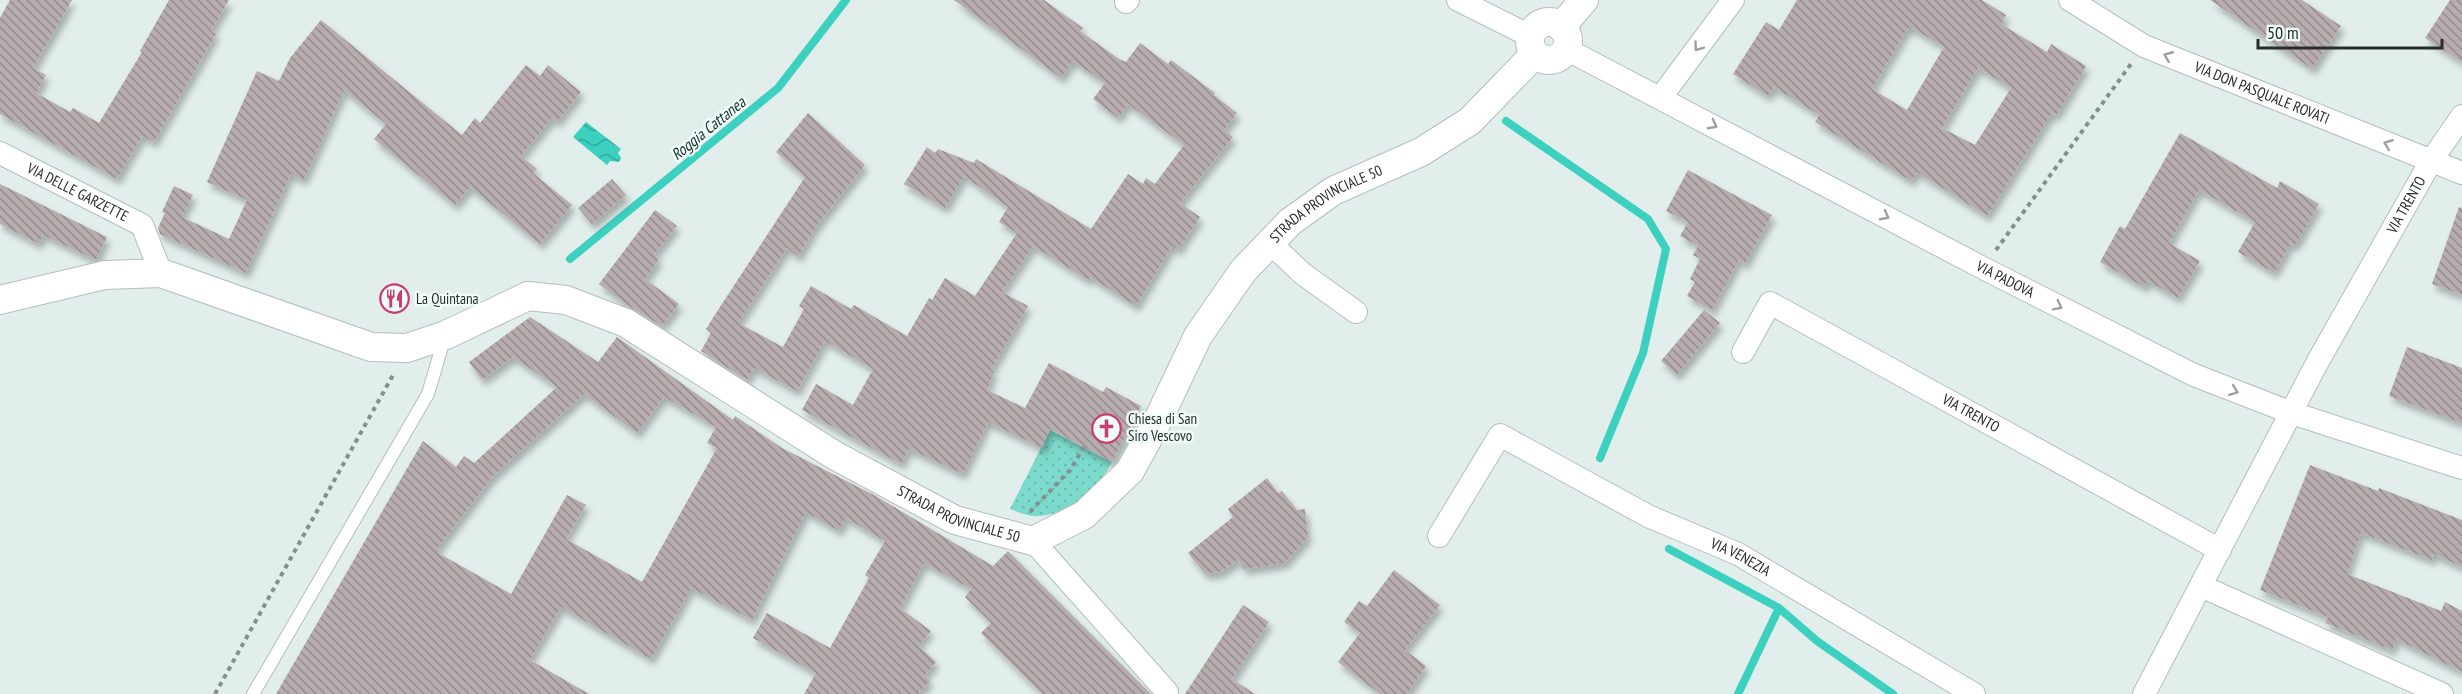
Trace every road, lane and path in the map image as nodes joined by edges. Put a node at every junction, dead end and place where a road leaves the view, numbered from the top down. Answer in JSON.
{"nodes":[{"id":1,"x":1458,"y":0,"type":"edge"},
{"id":2,"x":1584,"y":0,"type":"edge"},
{"id":3,"x":1733,"y":0,"type":"edge"},
{"id":4,"x":2070,"y":0,"type":"edge"},
{"id":5,"x":1564,"y":38,"type":"junction"},
{"id":6,"x":1532,"y":46,"type":"junction"},
{"id":7,"x":2144,"y":46,"type":"junction"},
{"id":8,"x":1661,"y":97,"type":"junction"},
{"id":9,"x":2462,"y":116,"type":"edge"},
{"id":10,"x":0,"y":153,"type":"edge"},
{"id":11,"x":2432,"y":161,"type":"junction"},
{"id":12,"x":2462,"y":173,"type":"edge"},
{"id":13,"x":1270,"y":243,"type":"junction"},
{"id":14,"x":1983,"y":268,"type":"junction"},
{"id":15,"x":161,"y":273,"type":"junction"},
{"id":16,"x":0,"y":300,"type":"edge"},
{"id":17,"x":1356,"y":312,"type":"dead end"},
{"id":18,"x":446,"y":335,"type":"junction"},
{"id":19,"x":407,"y":348,"type":"junction"},
{"id":20,"x":1743,"y":352,"type":"dead end"},
{"id":21,"x":2292,"y":413,"type":"junction"},
{"id":22,"x":1084,"y":447,"type":"dead end"},
{"id":23,"x":2462,"y":468,"type":"edge"},
{"id":24,"x":1439,"y":536,"type":"dead end"},
{"id":25,"x":1026,"y":539,"type":"junction"},
{"id":26,"x":2220,"y":550,"type":"junction"},
{"id":27,"x":2202,"y":586,"type":"junction"},
{"id":28,"x":1167,"y":692,"type":"dead end"},
{"id":29,"x":215,"y":694,"type":"edge"},
{"id":30,"x":253,"y":694,"type":"edge"},
{"id":31,"x":1974,"y":694,"type":"edge"},
{"id":32,"x":2144,"y":694,"type":"edge"},
{"id":33,"x":2442,"y":694,"type":"edge"}],
"edges":[{"from":1,"to":6,"type":"street"},
{"from":2,"to":5,"type":"street"},
{"from":3,"to":8,"type":"street","one_way":true},
{"from":4,"to":7,"type":"street","name":"VIA DON PASQUALE ROVATI"},
{"from":5,"to":6,"type":"street","name":"STRADA PROVINCIALE 50"},
{"from":5,"to":8,"type":"street","name":"VIA PADOVA"},
{"from":6,"to":13,"type":"street","name":"STRADA PROVINCIALE 50"},
{"from":11,"to":7,"type":"street","name":"VIA DON PASQUALE ROVATI","one_way":true},
{"from":7,"to":14,"type":"path"},
{"from":8,"to":14,"type":"street","name":"VIA PADOVA","one_way":true},
{"from":9,"to":11,"type":"street","name":"VIA TRENTO"},
{"from":10,"to":15,"type":"street","name":"VIA DELLE GARZETTE"},
{"from":11,"to":12,"type":"street","name":"VIA DON PASQUALE ROVATI"},
{"from":11,"to":21,"type":"street","name":"VIA TRENTO"},
{"from":13,"to":17,"type":"street"},
{"from":13,"to":25,"type":"street","name":"STRADA PROVINCIALE 50"},
{"from":14,"to":21,"type":"street","name":"VIA PADOVA","one_way":true},
{"from":15,"to":16,"type":"street"},
{"from":15,"to":19,"type":"street","name":"STRADA PROVINCIALE 50"},
{"from":18,"to":19,"type":"street","name":"STRADA PROVINCIALE 50"},
{"from":18,"to":25,"type":"street","name":"STRADA PROVINCIALE 50"},
{"from":18,"to":30,"type":"lane"},
{"from":19,"to":29,"type":"path"},
{"from":20,"to":26,"type":"street","name":"VIA TRENTO"},
{"from":21,"to":23,"type":"street","name":"VIA PADOVA"},
{"from":21,"to":26,"type":"street","name":"VIA TRENTO"},
{"from":22,"to":25,"type":"path"},
{"from":24,"to":31,"type":"street","name":"VIA VENEZIA"},
{"from":25,"to":28,"type":"street"},
{"from":26,"to":27,"type":"street","name":"VIA TRENTO"},
{"from":27,"to":32,"type":"street","name":"VIA TRENTO"},
{"from":27,"to":33,"type":"street"}]}
